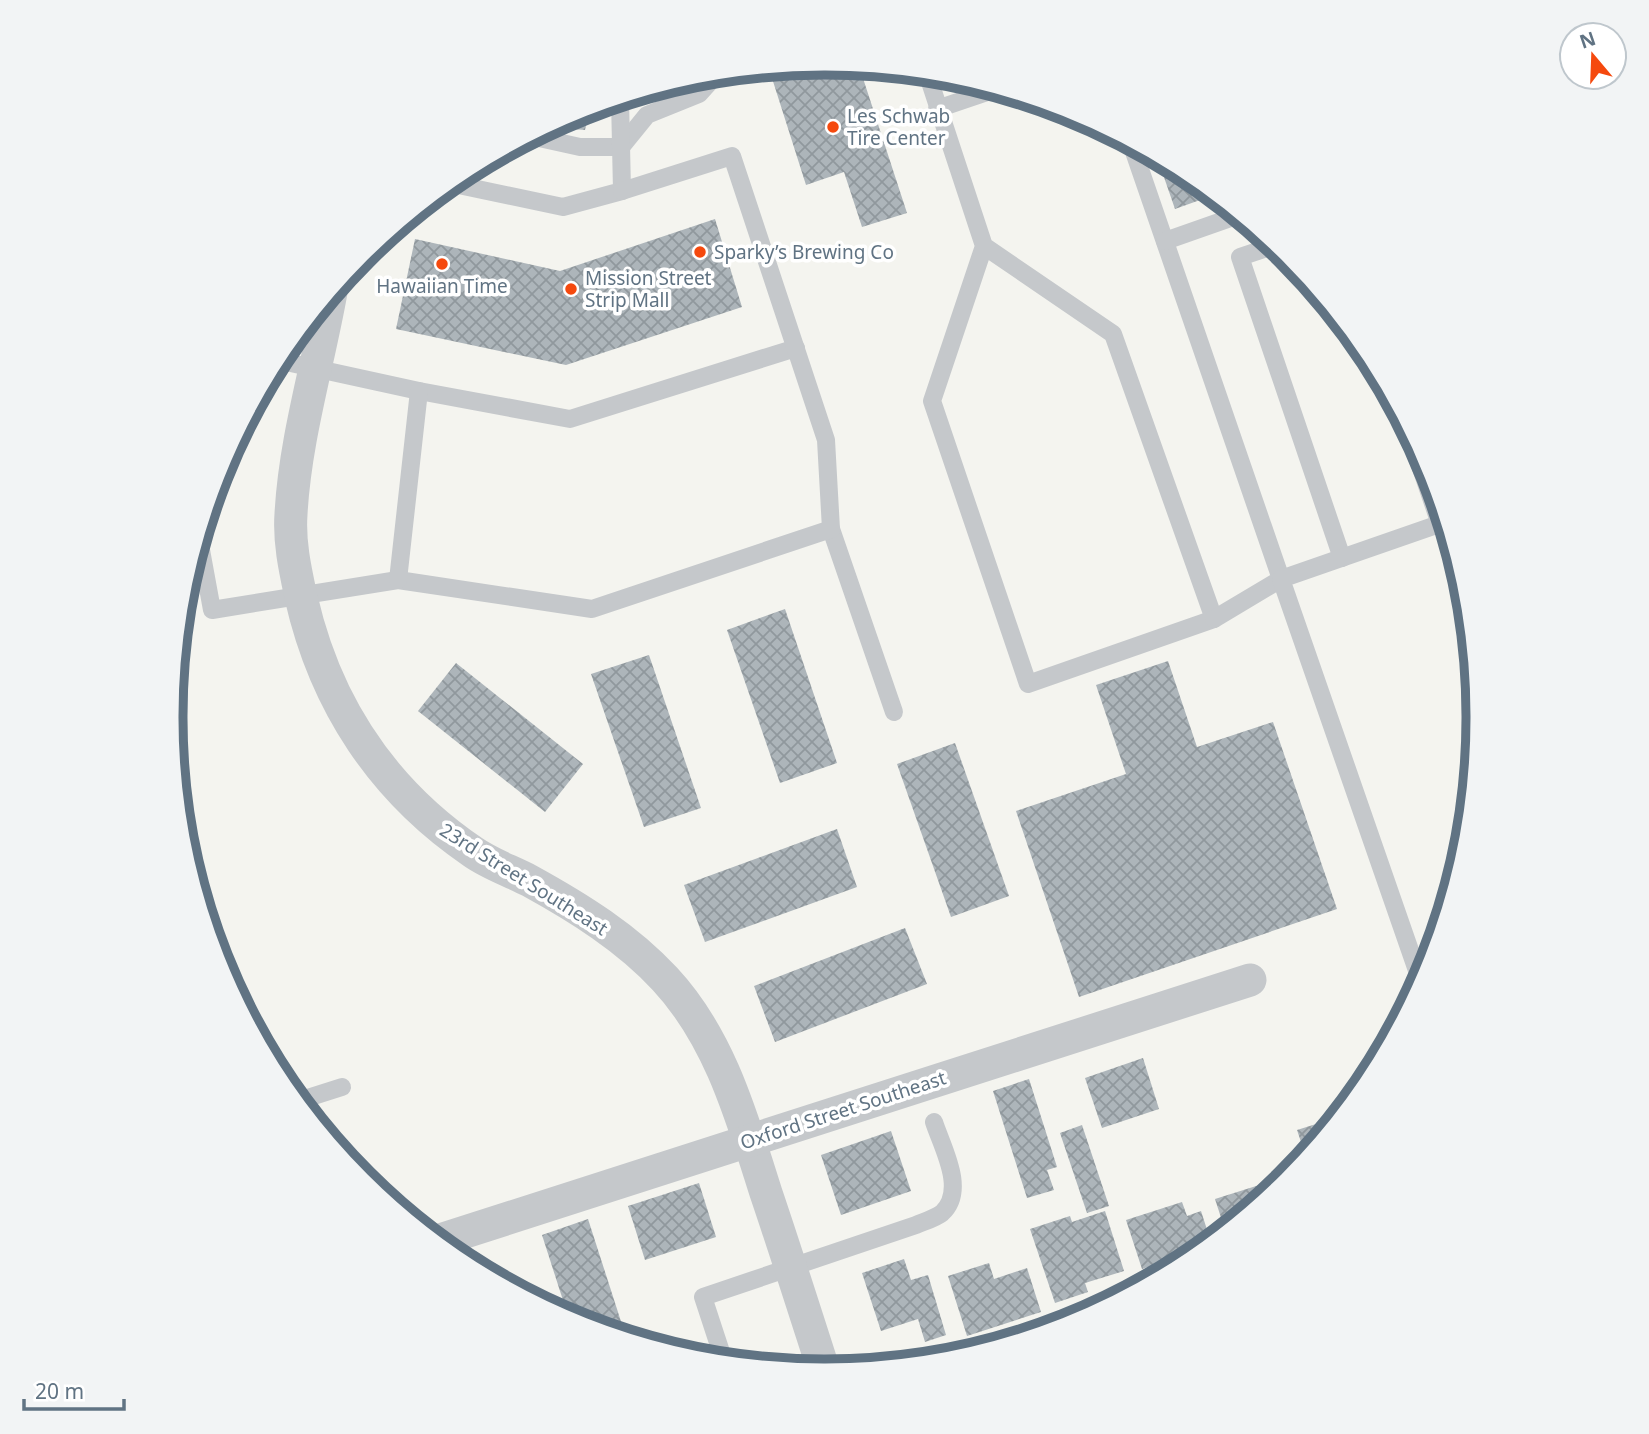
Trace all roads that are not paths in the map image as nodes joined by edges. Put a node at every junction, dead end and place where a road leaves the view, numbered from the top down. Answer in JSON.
{"nodes":[{"id":1,"x":930,"y":85,"type":"edge"},
{"id":2,"x":705,"y":87,"type":"edge"},
{"id":3,"x":980,"y":95,"type":"edge"},
{"id":4,"x":620,"y":108,"type":"edge"},
{"id":5,"x":937,"y":109,"type":"junction"},
{"id":6,"x":545,"y":139,"type":"edge"},
{"id":7,"x":621,"y":147,"type":"junction"},
{"id":8,"x":1135,"y":156,"type":"edge"},
{"id":9,"x":464,"y":186,"type":"edge"},
{"id":10,"x":622,"y":191,"type":"junction"},
{"id":11,"x":1228,"y":219,"type":"edge"},
{"id":12,"x":1165,"y":241,"type":"junction"},
{"id":13,"x":984,"y":246,"type":"junction"},
{"id":14,"x":1263,"y":249,"type":"edge"},
{"id":15,"x":327,"y":311,"type":"edge"},
{"id":16,"x":796,"y":348,"type":"junction"},
{"id":17,"x":289,"y":362,"type":"edge"},
{"id":18,"x":317,"y":368,"type":"junction"},
{"id":19,"x":419,"y":391,"type":"junction"},
{"id":20,"x":1436,"y":525,"type":"edge"},
{"id":21,"x":831,"y":529,"type":"junction"},
{"id":22,"x":1342,"y":558,"type":"junction"},
{"id":23,"x":203,"y":561,"type":"edge"},
{"id":24,"x":1281,"y":579,"type":"junction"},
{"id":25,"x":398,"y":580,"type":"junction"},
{"id":26,"x":301,"y":594,"type":"junction"},
{"id":27,"x":1214,"y":618,"type":"junction"},
{"id":28,"x":894,"y":712,"type":"dead end"},
{"id":29,"x":1416,"y":966,"type":"edge"},
{"id":30,"x":1250,"y":980,"type":"dead end"},
{"id":31,"x":342,"y":1087,"type":"dead end"},
{"id":32,"x":308,"y":1098,"type":"edge"},
{"id":33,"x":934,"y":1122,"type":"dead end"},
{"id":34,"x":749,"y":1140,"type":"junction"},
{"id":35,"x":449,"y":1237,"type":"edge"},
{"id":36,"x":791,"y":1268,"type":"junction"},
{"id":37,"x":720,"y":1350,"type":"edge"},
{"id":38,"x":820,"y":1359,"type":"edge"}],
"edges":[{"from":1,"to":5,"type":"lane"},
{"from":2,"to":7,"type":"lane"},
{"from":3,"to":5,"type":"lane"},
{"from":4,"to":7,"type":"lane"},
{"from":5,"to":13,"type":"lane"},
{"from":6,"to":7,"type":"lane"},
{"from":7,"to":10,"type":"lane"},
{"from":8,"to":12,"type":"lane"},
{"from":9,"to":10,"type":"lane"},
{"from":10,"to":16,"type":"lane"},
{"from":11,"to":12,"type":"lane"},
{"from":12,"to":24,"type":"lane"},
{"from":13,"to":27,"type":"lane"},
{"from":13,"to":27,"type":"lane"},
{"from":14,"to":22,"type":"lane"},
{"from":15,"to":18,"type":"street","name":"23rd Street Southeast"},
{"from":16,"to":19,"type":"lane"},
{"from":16,"to":21,"type":"lane"},
{"from":17,"to":18,"type":"lane"},
{"from":18,"to":19,"type":"lane"},
{"from":18,"to":26,"type":"street","name":"23rd Street Southeast"},
{"from":19,"to":25,"type":"lane"},
{"from":20,"to":22,"type":"lane"},
{"from":21,"to":25,"type":"lane"},
{"from":21,"to":28,"type":"lane"},
{"from":22,"to":24,"type":"lane"},
{"from":23,"to":26,"type":"lane"},
{"from":24,"to":27,"type":"lane"},
{"from":24,"to":29,"type":"lane"},
{"from":25,"to":26,"type":"lane"},
{"from":26,"to":34,"type":"street","name":"23rd Street Southeast"},
{"from":30,"to":34,"type":"street","name":"Oxford Street Southeast"},
{"from":31,"to":32,"type":"lane"},
{"from":33,"to":36,"type":"lane"},
{"from":34,"to":35,"type":"street","name":"Oxford Street Southeast"},
{"from":34,"to":36,"type":"street","name":"23rd Street Southeast"},
{"from":36,"to":37,"type":"lane"},
{"from":36,"to":38,"type":"street","name":"23rd Street Southeast"}]}
